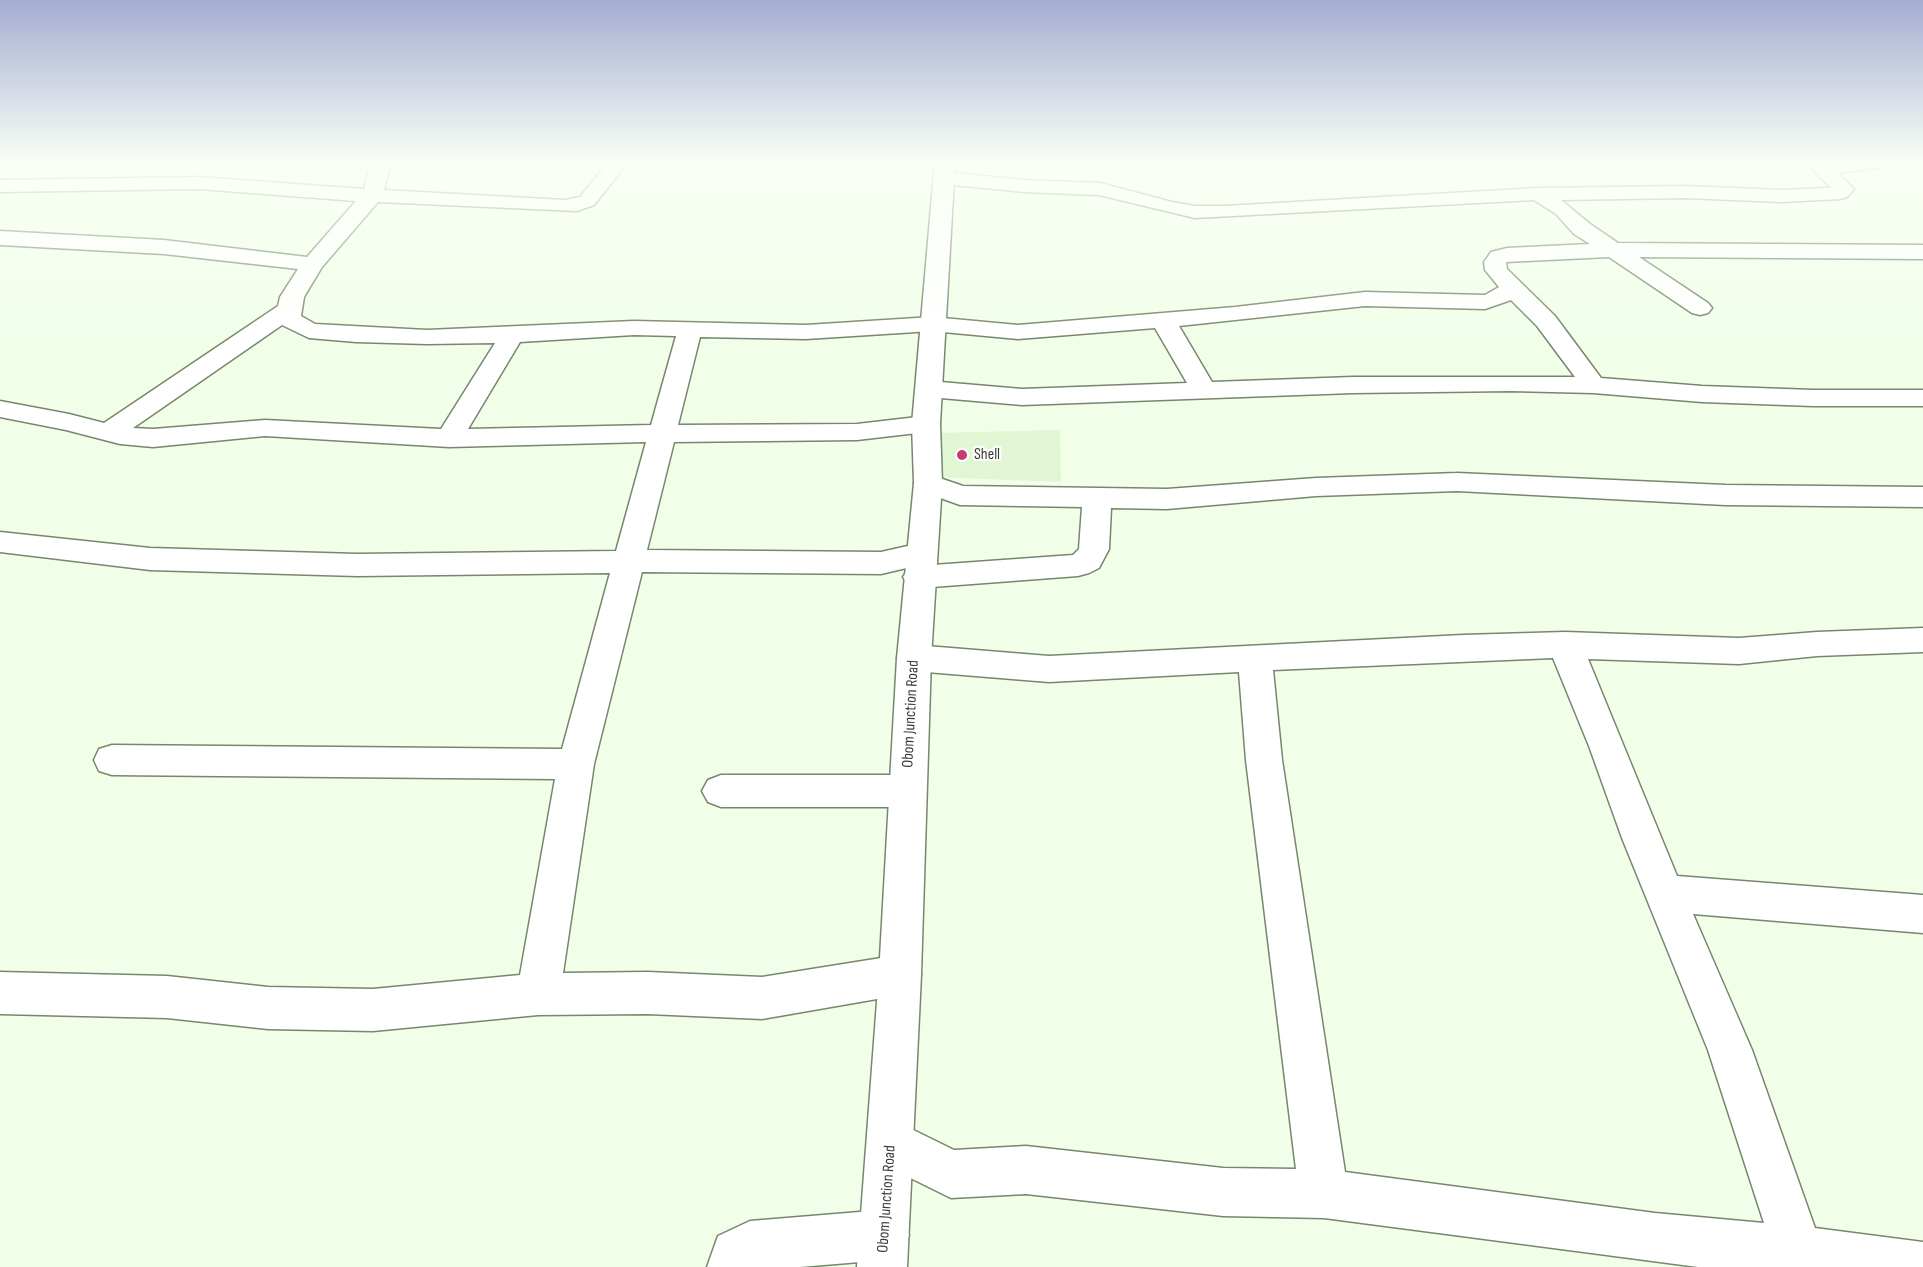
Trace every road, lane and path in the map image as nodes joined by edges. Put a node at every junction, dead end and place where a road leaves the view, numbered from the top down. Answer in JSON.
{"nodes":[{"id":1,"x":351,"y":220,"type":"edge"},
{"id":2,"x":940,"y":220,"type":"edge"},
{"id":3,"x":1573,"y":220,"type":"edge"},
{"id":4,"x":0,"y":238,"type":"edge"},
{"id":5,"x":1614,"y":250,"type":"junction"},
{"id":6,"x":1923,"y":252,"type":"edge"},
{"id":7,"x":313,"y":264,"type":"junction"},
{"id":8,"x":1512,"y":288,"type":"junction"},
{"id":9,"x":1700,"y":308,"type":"dead end"},
{"id":10,"x":290,"y":309,"type":"junction"},
{"id":11,"x":1163,"y":320,"type":"junction"},
{"id":12,"x":932,"y":324,"type":"junction"},
{"id":13,"x":690,"y":328,"type":"junction"},
{"id":14,"x":512,"y":335,"type":"junction"},
{"id":15,"x":1593,"y":385,"type":"junction"},
{"id":16,"x":929,"y":389,"type":"junction"},
{"id":17,"x":1204,"y":390,"type":"junction"},
{"id":18,"x":1923,"y":398,"type":"edge"},
{"id":19,"x":0,"y":409,"type":"edge"},
{"id":20,"x":926,"y":424,"type":"junction"},
{"id":21,"x":661,"y":433,"type":"junction"},
{"id":22,"x":108,"y":434,"type":"junction"},
{"id":23,"x":449,"y":438,"type":"junction"},
{"id":24,"x":928,"y":483,"type":"junction"},
{"id":25,"x":1923,"y":497,"type":"edge"},
{"id":26,"x":1097,"y":498,"type":"junction"},
{"id":27,"x":0,"y":542,"type":"edge"},
{"id":28,"x":627,"y":562,"type":"junction"},
{"id":29,"x":920,"y":566,"type":"junction"},
{"id":30,"x":1923,"y":640,"type":"edge"},
{"id":31,"x":1565,"y":645,"type":"junction"},
{"id":32,"x":914,"y":658,"type":"junction"},
{"id":33,"x":1255,"y":658,"type":"junction"},
{"id":34,"x":112,"y":760,"type":"dead end"},
{"id":35,"x":576,"y":764,"type":"junction"},
{"id":36,"x":720,"y":791,"type":"dead end"},
{"id":37,"x":907,"y":791,"type":"junction"},
{"id":38,"x":1664,"y":892,"type":"junction"},
{"id":39,"x":1923,"y":914,"type":"edge"},
{"id":40,"x":900,"y":975,"type":"junction"},
{"id":41,"x":0,"y":993,"type":"edge"},
{"id":42,"x":538,"y":994,"type":"junction"},
{"id":43,"x":891,"y":1143,"type":"junction"},
{"id":44,"x":1324,"y":1194,"type":"junction"},
{"id":45,"x":883,"y":1251,"type":"edge"},
{"id":46,"x":1798,"y":1251,"type":"junction"},
{"id":47,"x":732,"y":1267,"type":"edge"},
{"id":48,"x":1923,"y":1267,"type":"edge"}],
"edges":[{"from":1,"to":7,"type":"street"},
{"from":2,"to":12,"type":"street","name":"Obom Junction Road"},
{"from":3,"to":5,"type":"street"},
{"from":4,"to":7,"type":"street"},
{"from":5,"to":6,"type":"street"},
{"from":5,"to":8,"type":"street"},
{"from":5,"to":9,"type":"street"},
{"from":7,"to":10,"type":"street"},
{"from":8,"to":11,"type":"street"},
{"from":8,"to":15,"type":"street"},
{"from":10,"to":14,"type":"street"},
{"from":10,"to":22,"type":"street"},
{"from":11,"to":12,"type":"street"},
{"from":11,"to":17,"type":"street"},
{"from":12,"to":13,"type":"street"},
{"from":12,"to":16,"type":"street","name":"Obom Junction Road"},
{"from":13,"to":14,"type":"street"},
{"from":13,"to":21,"type":"street"},
{"from":14,"to":23,"type":"street"},
{"from":15,"to":17,"type":"street"},
{"from":15,"to":18,"type":"street"},
{"from":16,"to":17,"type":"street"},
{"from":16,"to":20,"type":"street","name":"Obom Junction Road"},
{"from":19,"to":22,"type":"street"},
{"from":20,"to":21,"type":"street"},
{"from":20,"to":24,"type":"street","name":"Obom Junction Road"},
{"from":21,"to":23,"type":"street"},
{"from":21,"to":28,"type":"street"},
{"from":22,"to":23,"type":"street"},
{"from":24,"to":26,"type":"street"},
{"from":24,"to":29,"type":"street","name":"Obom Junction Road"},
{"from":25,"to":26,"type":"street"},
{"from":26,"to":29,"type":"street"},
{"from":27,"to":28,"type":"street"},
{"from":28,"to":29,"type":"street"},
{"from":28,"to":35,"type":"street"},
{"from":29,"to":32,"type":"street","name":"Obom Junction Road"},
{"from":30,"to":31,"type":"street"},
{"from":31,"to":33,"type":"street"},
{"from":31,"to":38,"type":"street"},
{"from":32,"to":33,"type":"street"},
{"from":32,"to":37,"type":"street","name":"Obom Junction Road"},
{"from":33,"to":44,"type":"street"},
{"from":34,"to":35,"type":"street"},
{"from":35,"to":42,"type":"street"},
{"from":36,"to":37,"type":"street"},
{"from":37,"to":40,"type":"street","name":"Obom Junction Road"},
{"from":38,"to":39,"type":"street"},
{"from":38,"to":46,"type":"street"},
{"from":40,"to":42,"type":"street"},
{"from":40,"to":43,"type":"street","name":"Obom Junction Road"},
{"from":41,"to":42,"type":"street"},
{"from":43,"to":44,"type":"street"},
{"from":43,"to":45,"type":"street","name":"Obom Junction Road"},
{"from":44,"to":46,"type":"street"},
{"from":45,"to":47,"type":"street"},
{"from":46,"to":48,"type":"street"}]}
